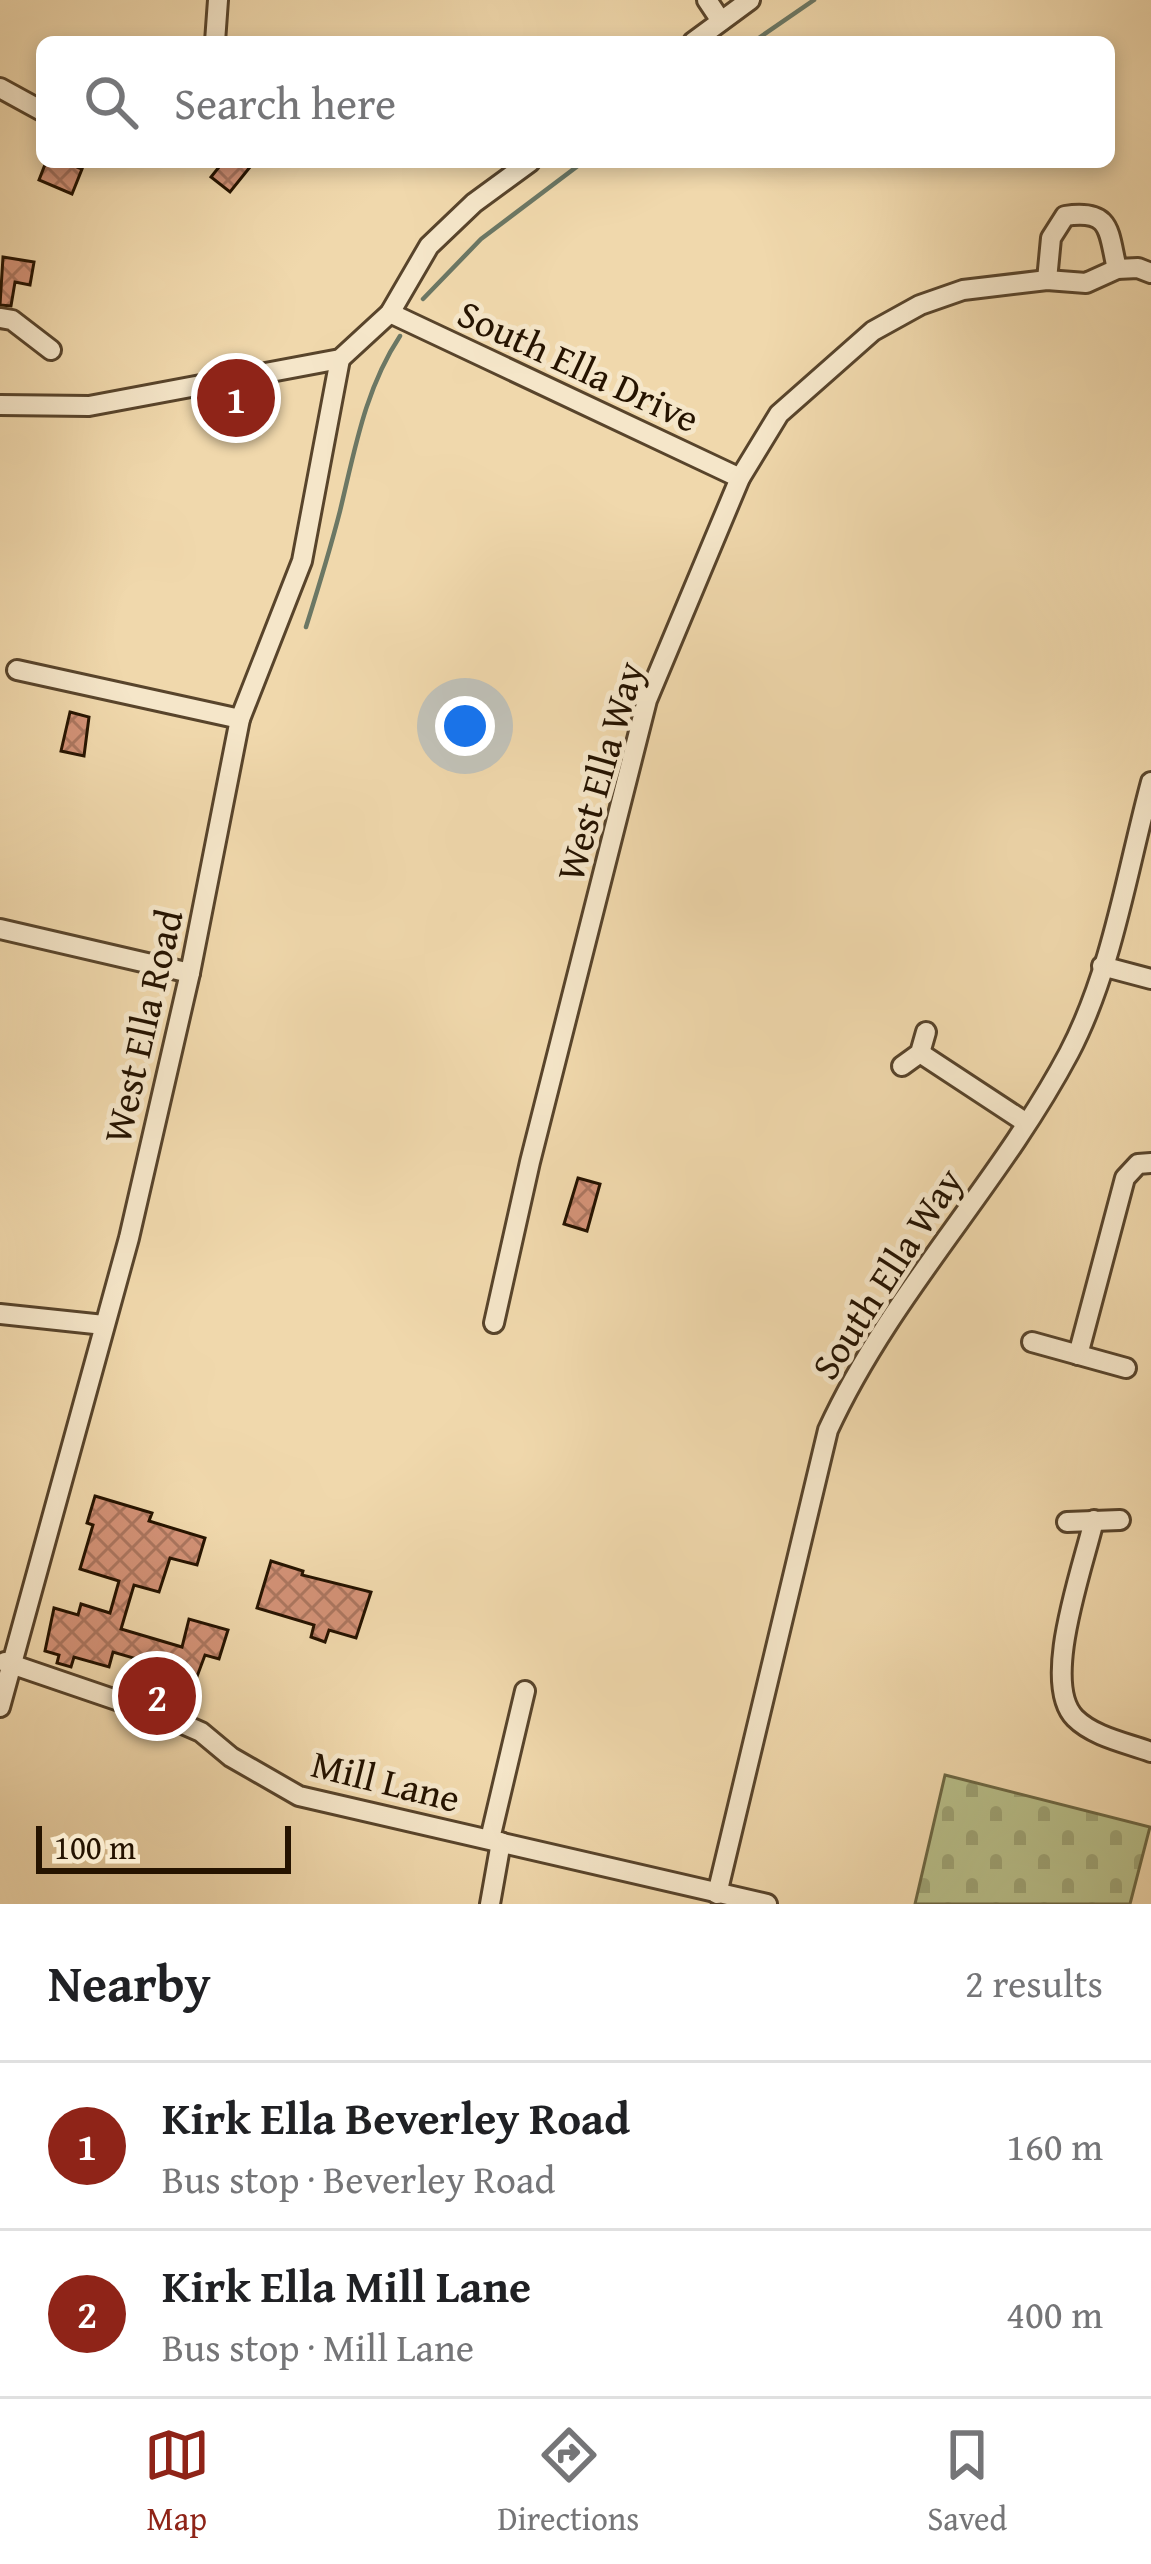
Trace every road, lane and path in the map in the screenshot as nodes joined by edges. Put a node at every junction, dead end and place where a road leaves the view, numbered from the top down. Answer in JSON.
{"nodes":[{"id":1,"x":218,"y":0,"type":"edge"},
{"id":2,"x":707,"y":0,"type":"edge"},
{"id":3,"x":750,"y":0,"type":"edge"},
{"id":4,"x":721,"y":20,"type":"junction"},
{"id":5,"x":215,"y":36,"type":"edge"},
{"id":6,"x":701,"y":36,"type":"edge"},
{"id":7,"x":0,"y":88,"type":"edge"},
{"id":8,"x":36,"y":108,"type":"edge"},
{"id":9,"x":522,"y":168,"type":"edge"},
{"id":10,"x":1117,"y":269,"type":"junction"},
{"id":11,"x":1151,"y":273,"type":"edge"},
{"id":12,"x":1047,"y":280,"type":"junction"},
{"id":13,"x":390,"y":313,"type":"junction"},
{"id":14,"x":0,"y":318,"type":"edge"},
{"id":15,"x":40,"y":346,"type":"dead end"},
{"id":16,"x":340,"y":358,"type":"junction"},
{"id":17,"x":0,"y":405,"type":"edge"},
{"id":18,"x":740,"y":478,"type":"junction"},
{"id":19,"x":17,"y":670,"type":"dead end"},
{"id":20,"x":240,"y":719,"type":"junction"},
{"id":21,"x":1151,"y":782,"type":"edge"},
{"id":22,"x":0,"y":929,"type":"edge"},
{"id":23,"x":1102,"y":966,"type":"junction"},
{"id":24,"x":190,"y":974,"type":"junction"},
{"id":25,"x":1151,"y":979,"type":"edge"},
{"id":26,"x":926,"y":1032,"type":"dead end"},
{"id":27,"x":920,"y":1053,"type":"junction"},
{"id":28,"x":902,"y":1066,"type":"dead end"},
{"id":29,"x":1025,"y":1122,"type":"junction"},
{"id":30,"x":1151,"y":1163,"type":"edge"},
{"id":31,"x":0,"y":1315,"type":"edge"},
{"id":32,"x":494,"y":1323,"type":"dead end"},
{"id":33,"x":104,"y":1325,"type":"junction"},
{"id":34,"x":1032,"y":1342,"type":"dead end"},
{"id":35,"x":1078,"y":1355,"type":"junction"},
{"id":36,"x":1126,"y":1368,"type":"dead end"},
{"id":37,"x":1094,"y":1520,"type":"junction"},
{"id":38,"x":1120,"y":1520,"type":"dead end"},
{"id":39,"x":1067,"y":1522,"type":"dead end"},
{"id":40,"x":6,"y":1663,"type":"edge"},
{"id":41,"x":525,"y":1691,"type":"dead end"},
{"id":42,"x":0,"y":1707,"type":"edge"},
{"id":43,"x":1151,"y":1752,"type":"edge"},
{"id":44,"x":496,"y":1840,"type":"junction"},
{"id":45,"x":717,"y":1894,"type":"junction"},
{"id":46,"x":746,"y":1902,"type":"edge"},
{"id":47,"x":490,"y":1904,"type":"edge"},
{"id":48,"x":767,"y":1904,"type":"edge"}],
"edges":[{"from":1,"to":5,"type":"street"},
{"from":2,"to":4,"type":"street"},
{"from":3,"to":4,"type":"street"},
{"from":4,"to":6,"type":"street"},
{"from":7,"to":8,"type":"street"},
{"from":9,"to":13,"type":"street"},
{"from":10,"to":11,"type":"street","name":"West Ella Way"},
{"from":10,"to":12,"type":"street","name":"West Ella Way"},
{"from":10,"to":12,"type":"street"},
{"from":12,"to":18,"type":"street","name":"West Ella Way"},
{"from":13,"to":16,"type":"street"},
{"from":13,"to":18,"type":"street","name":"South Ella Drive"},
{"from":14,"to":15,"type":"street"},
{"from":16,"to":17,"type":"street"},
{"from":16,"to":20,"type":"street","name":"West Ella Road"},
{"from":18,"to":32,"type":"street","name":"West Ella Way"},
{"from":19,"to":20,"type":"street"},
{"from":20,"to":24,"type":"street","name":"West Ella Road"},
{"from":21,"to":23,"type":"street","name":"South Ella Way"},
{"from":22,"to":24,"type":"street"},
{"from":23,"to":25,"type":"street"},
{"from":23,"to":29,"type":"street","name":"South Ella Way"},
{"from":24,"to":33,"type":"street","name":"West Ella Road"},
{"from":26,"to":27,"type":"street"},
{"from":27,"to":28,"type":"street"},
{"from":27,"to":29,"type":"street"},
{"from":29,"to":45,"type":"street","name":"South Ella Way"},
{"from":30,"to":35,"type":"street"},
{"from":31,"to":33,"type":"street"},
{"from":33,"to":40,"type":"street","name":"West Ella Road"},
{"from":34,"to":35,"type":"street"},
{"from":35,"to":36,"type":"street"},
{"from":37,"to":38,"type":"street"},
{"from":37,"to":39,"type":"street"},
{"from":37,"to":43,"type":"street"},
{"from":40,"to":42,"type":"street","name":"West Ella Road"},
{"from":40,"to":44,"type":"street","name":"Mill Lane"},
{"from":41,"to":44,"type":"street"},
{"from":44,"to":45,"type":"street","name":"Mill Lane"},
{"from":44,"to":47,"type":"street"},
{"from":45,"to":46,"type":"street","name":"Mill Lane"},
{"from":46,"to":48,"type":"street","name":"Mill Lane"}]}
